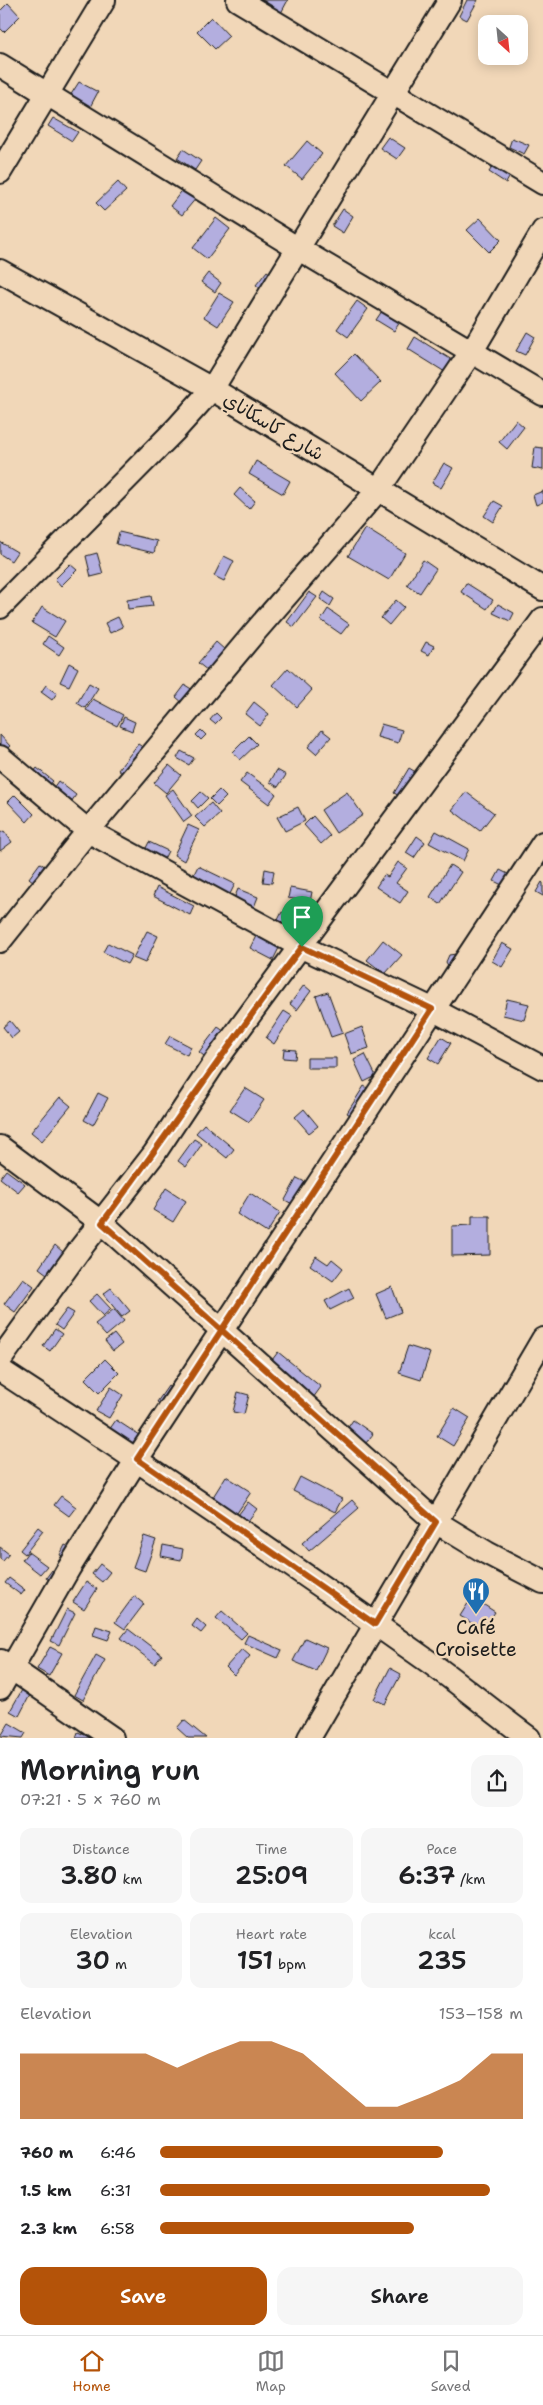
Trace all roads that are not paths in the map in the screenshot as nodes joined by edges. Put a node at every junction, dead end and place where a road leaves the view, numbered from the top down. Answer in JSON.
{"nodes":[{"id":1,"x":104,"y":0,"type":"edge"},
{"id":2,"x":238,"y":0,"type":"edge"},
{"id":3,"x":450,"y":0,"type":"edge"},
{"id":4,"x":0,"y":65,"type":"edge"},
{"id":5,"x":393,"y":92,"type":"junction"},
{"id":6,"x":48,"y":96,"type":"junction"},
{"id":7,"x":0,"y":172,"type":"edge"},
{"id":8,"x":543,"y":183,"type":"edge"},
{"id":9,"x":543,"y":232,"type":"edge"},
{"id":10,"x":297,"y":248,"type":"junction"},
{"id":11,"x":0,"y":271,"type":"edge"},
{"id":12,"x":472,"y":351,"type":"junction"},
{"id":13,"x":212,"y":389,"type":"junction"},
{"id":14,"x":543,"y":394,"type":"edge"},
{"id":15,"x":378,"y":490,"type":"junction"},
{"id":16,"x":543,"y":589,"type":"edge"},
{"id":17,"x":0,"y":607,"type":"edge"},
{"id":18,"x":543,"y":619,"type":"edge"},
{"id":19,"x":0,"y":757,"type":"edge"},
{"id":20,"x":88,"y":831,"type":"junction"},
{"id":21,"x":543,"y":843,"type":"edge"},
{"id":22,"x":0,"y":941,"type":"edge"},
{"id":23,"x":302,"y":947,"type":"junction"},
{"id":24,"x":432,"y":1009,"type":"junction"},
{"id":25,"x":543,"y":1068,"type":"edge"},
{"id":26,"x":0,"y":1148,"type":"edge"},
{"id":27,"x":102,"y":1223,"type":"junction"},
{"id":28,"x":222,"y":1329,"type":"junction"},
{"id":29,"x":543,"y":1339,"type":"edge"},
{"id":30,"x":0,"y":1360,"type":"edge"},
{"id":31,"x":0,"y":1370,"type":"edge"},
{"id":32,"x":137,"y":1459,"type":"junction"},
{"id":33,"x":436,"y":1522,"type":"junction"},
{"id":34,"x":543,"y":1582,"type":"edge"},
{"id":35,"x":375,"y":1624,"type":"junction"},
{"id":36,"x":4,"y":1672,"type":"edge"},
{"id":37,"x":521,"y":1735,"type":"edge"},
{"id":38,"x":112,"y":1738,"type":"edge"},
{"id":39,"x":309,"y":1738,"type":"edge"}],
"edges":[{"from":1,"to":6,"type":"street"},
{"from":2,"to":5,"type":"street"},
{"from":3,"to":5,"type":"street"},
{"from":4,"to":6,"type":"street"},
{"from":5,"to":8,"type":"street"},
{"from":5,"to":10,"type":"street"},
{"from":6,"to":7,"type":"street"},
{"from":6,"to":10,"type":"street"},
{"from":9,"to":12,"type":"street"},
{"from":10,"to":12,"type":"street"},
{"from":10,"to":13,"type":"street"},
{"from":11,"to":13,"type":"street","name":"شارع كاسكاناي"},
{"from":12,"to":14,"type":"street"},
{"from":12,"to":15,"type":"street"},
{"from":13,"to":15,"type":"street","name":"شارع كاسكاناي"},
{"from":13,"to":17,"type":"street"},
{"from":15,"to":16,"type":"street","name":"شارع كاسكاناي"},
{"from":15,"to":20,"type":"street"},
{"from":18,"to":23,"type":"street"},
{"from":19,"to":20,"type":"street"},
{"from":20,"to":22,"type":"street"},
{"from":20,"to":23,"type":"street"},
{"from":21,"to":24,"type":"street"},
{"from":23,"to":24,"type":"street"},
{"from":23,"to":27,"type":"street"},
{"from":24,"to":25,"type":"street"},
{"from":24,"to":28,"type":"street"},
{"from":26,"to":27,"type":"street"},
{"from":27,"to":28,"type":"street"},
{"from":27,"to":30,"type":"street"},
{"from":28,"to":32,"type":"street"},
{"from":28,"to":33,"type":"street"},
{"from":29,"to":33,"type":"street"},
{"from":31,"to":32,"type":"street"},
{"from":32,"to":35,"type":"street"},
{"from":32,"to":36,"type":"street"},
{"from":33,"to":34,"type":"street"},
{"from":33,"to":35,"type":"street"},
{"from":35,"to":37,"type":"street"},
{"from":35,"to":39,"type":"street"},
{"from":36,"to":38,"type":"street"}]}
